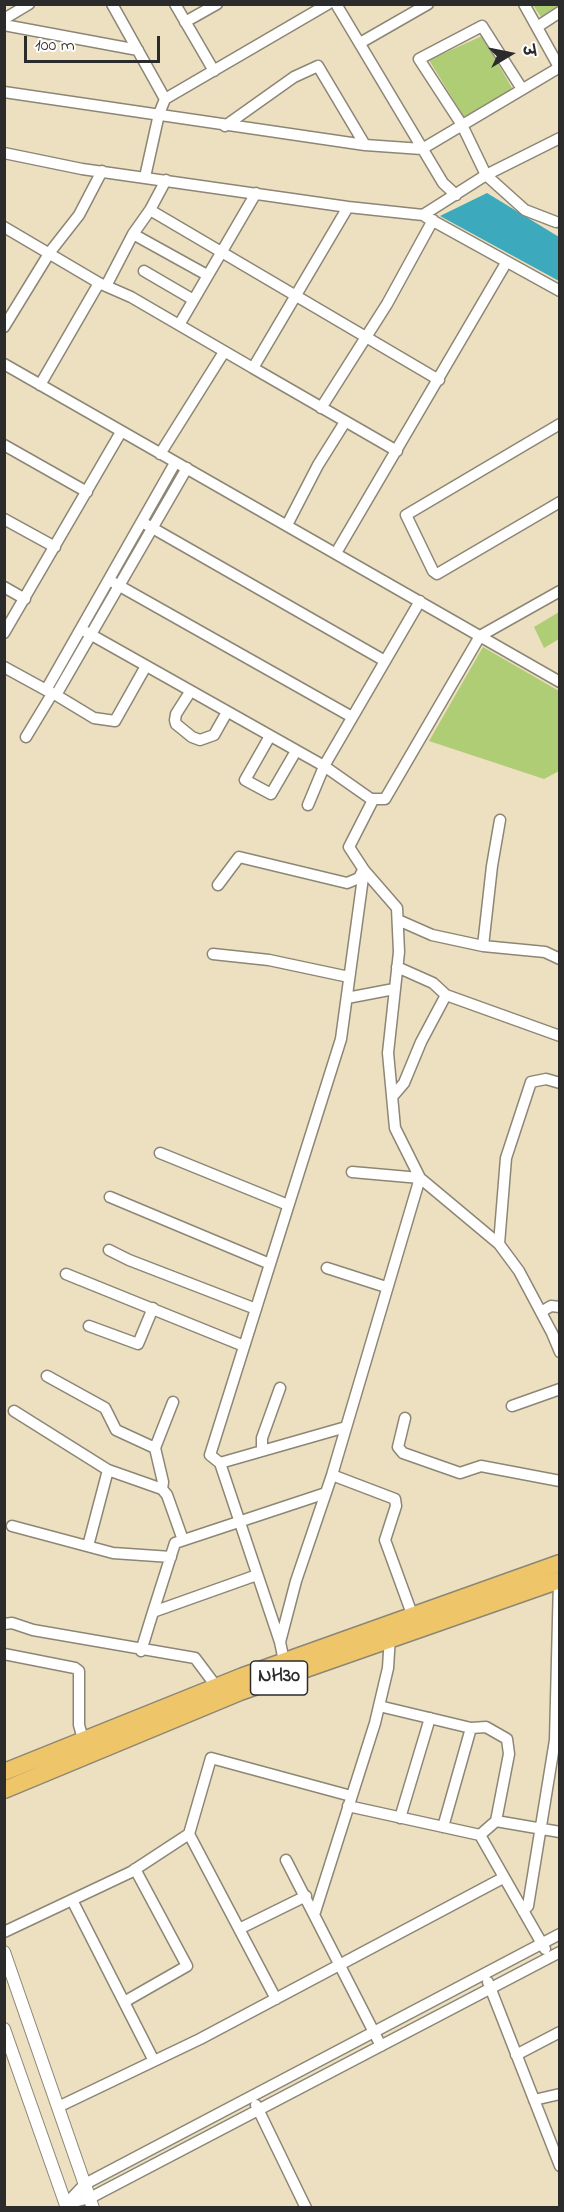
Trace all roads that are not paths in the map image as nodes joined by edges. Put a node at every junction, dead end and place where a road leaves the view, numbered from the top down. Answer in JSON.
{"nodes":[{"id":1,"x":29,"y":4,"type":"edge"},
{"id":2,"x":112,"y":4,"type":"edge"},
{"id":3,"x":175,"y":4,"type":"edge"},
{"id":4,"x":217,"y":4,"type":"edge"},
{"id":5,"x":328,"y":4,"type":"edge"},
{"id":6,"x":336,"y":4,"type":"edge"},
{"id":7,"x":428,"y":4,"type":"edge"},
{"id":8,"x":524,"y":4,"type":"edge"},
{"id":9,"x":560,"y":12,"type":"edge"},
{"id":10,"x":4,"y":20,"type":"edge"},
{"id":11,"x":185,"y":22,"type":"junction"},
{"id":12,"x":4,"y":25,"type":"edge"},
{"id":13,"x":537,"y":27,"type":"junction"},
{"id":14,"x":360,"y":43,"type":"junction"},
{"id":15,"x":138,"y":50,"type":"junction"},
{"id":16,"x":559,"y":67,"type":"edge"},
{"id":17,"x":214,"y":71,"type":"junction"},
{"id":18,"x":522,"y":89,"type":"junction"},
{"id":19,"x":4,"y":92,"type":"edge"},
{"id":20,"x":165,"y":99,"type":"junction"},
{"id":21,"x":159,"y":114,"type":"junction"},
{"id":22,"x":462,"y":125,"type":"junction"},
{"id":23,"x":225,"y":126,"type":"junction"},
{"id":24,"x":560,"y":138,"type":"edge"},
{"id":25,"x":365,"y":145,"type":"junction"},
{"id":26,"x":422,"y":149,"type":"junction"},
{"id":27,"x":4,"y":153,"type":"edge"},
{"id":28,"x":102,"y":171,"type":"junction"},
{"id":29,"x":486,"y":176,"type":"junction"},
{"id":30,"x":145,"y":177,"type":"junction"},
{"id":31,"x":166,"y":180,"type":"junction"},
{"id":32,"x":256,"y":193,"type":"junction"},
{"id":33,"x":456,"y":195,"type":"junction"},
{"id":34,"x":348,"y":207,"type":"junction"},
{"id":35,"x":150,"y":210,"type":"junction"},
{"id":36,"x":428,"y":218,"type":"junction"},
{"id":37,"x":558,"y":222,"type":"edge"},
{"id":38,"x":4,"y":227,"type":"edge"},
{"id":39,"x":132,"y":234,"type":"junction"},
{"id":40,"x":50,"y":252,"type":"junction"},
{"id":41,"x":220,"y":253,"type":"junction"},
{"id":42,"x":506,"y":263,"type":"junction"},
{"id":43,"x":144,"y":271,"type":"dead end"},
{"id":44,"x":207,"y":275,"type":"junction"},
{"id":45,"x":102,"y":285,"type":"junction"},
{"id":46,"x":560,"y":291,"type":"edge"},
{"id":47,"x":295,"y":296,"type":"junction"},
{"id":48,"x":192,"y":299,"type":"junction"},
{"id":49,"x":179,"y":325,"type":"junction"},
{"id":50,"x":4,"y":327,"type":"edge"},
{"id":51,"x":366,"y":337,"type":"junction"},
{"id":52,"x":224,"y":352,"type":"junction"},
{"id":53,"x":4,"y":364,"type":"edge"},
{"id":54,"x":253,"y":368,"type":"junction"},
{"id":55,"x":439,"y":380,"type":"junction"},
{"id":56,"x":40,"y":385,"type":"junction"},
{"id":57,"x":321,"y":408,"type":"junction"},
{"id":58,"x":345,"y":422,"type":"junction"},
{"id":59,"x":560,"y":424,"type":"edge"},
{"id":60,"x":121,"y":432,"type":"junction"},
{"id":61,"x":4,"y":445,"type":"edge"},
{"id":62,"x":396,"y":451,"type":"junction"},
{"id":63,"x":160,"y":454,"type":"junction"},
{"id":64,"x":175,"y":463,"type":"junction"},
{"id":65,"x":188,"y":468,"type":"junction"},
{"id":66,"x":87,"y":492,"type":"junction"},
{"id":67,"x":560,"y":502,"type":"edge"},
{"id":68,"x":4,"y":519,"type":"edge"},
{"id":69,"x":142,"y":522,"type":"junction"},
{"id":70,"x":287,"y":525,"type":"junction"},
{"id":71,"x":152,"y":529,"type":"junction"},
{"id":72,"x":55,"y":547,"type":"junction"},
{"id":73,"x":336,"y":553,"type":"junction"},
{"id":74,"x":114,"y":583,"type":"junction"},
{"id":75,"x":4,"y":587,"type":"edge"},
{"id":76,"x":560,"y":591,"type":"edge"},
{"id":77,"x":25,"y":599,"type":"junction"},
{"id":78,"x":420,"y":601,"type":"junction"},
{"id":79,"x":85,"y":632,"type":"junction"},
{"id":80,"x":4,"y":633,"type":"edge"},
{"id":81,"x":480,"y":636,"type":"junction"},
{"id":82,"x":385,"y":661,"type":"junction"},
{"id":83,"x":146,"y":666,"type":"junction"},
{"id":84,"x":4,"y":667,"type":"edge"},
{"id":85,"x":560,"y":681,"type":"edge"},
{"id":86,"x":190,"y":692,"type":"junction"},
{"id":87,"x":51,"y":693,"type":"junction"},
{"id":88,"x":227,"y":712,"type":"junction"},
{"id":89,"x":352,"y":717,"type":"junction"},
{"id":90,"x":270,"y":736,"type":"junction"},
{"id":91,"x":26,"y":737,"type":"dead end"},
{"id":92,"x":296,"y":751,"type":"junction"},
{"id":93,"x":323,"y":768,"type":"junction"},
{"id":94,"x":373,"y":800,"type":"junction"},
{"id":95,"x":308,"y":805,"type":"dead end"},
{"id":96,"x":500,"y":820,"type":"dead end"},
{"id":97,"x":364,"y":870,"type":"junction"},
{"id":98,"x":218,"y":885,"type":"dead end"},
{"id":99,"x":398,"y":920,"type":"junction"},
{"id":100,"x":483,"y":946,"type":"junction"},
{"id":101,"x":213,"y":954,"type":"dead end"},
{"id":102,"x":560,"y":959,"type":"edge"},
{"id":103,"x":397,"y":968,"type":"junction"},
{"id":104,"x":349,"y":976,"type":"junction"},
{"id":105,"x":394,"y":988,"type":"junction"},
{"id":106,"x":446,"y":995,"type":"junction"},
{"id":107,"x":346,"y":998,"type":"junction"},
{"id":108,"x":560,"y":1036,"type":"edge"},
{"id":109,"x":560,"y":1083,"type":"edge"},
{"id":110,"x":392,"y":1097,"type":"junction"},
{"id":111,"x":160,"y":1153,"type":"dead end"},
{"id":112,"x":352,"y":1172,"type":"dead end"},
{"id":113,"x":420,"y":1178,"type":"junction"},
{"id":114,"x":110,"y":1197,"type":"dead end"},
{"id":115,"x":288,"y":1205,"type":"junction"},
{"id":116,"x":499,"y":1244,"type":"junction"},
{"id":117,"x":109,"y":1250,"type":"dead end"},
{"id":118,"x":270,"y":1264,"type":"junction"},
{"id":119,"x":327,"y":1268,"type":"dead end"},
{"id":120,"x":66,"y":1274,"type":"dead end"},
{"id":121,"x":386,"y":1287,"type":"junction"},
{"id":122,"x":560,"y":1307,"type":"edge"},
{"id":123,"x":153,"y":1308,"type":"junction"},
{"id":124,"x":255,"y":1309,"type":"junction"},
{"id":125,"x":541,"y":1312,"type":"junction"},
{"id":126,"x":89,"y":1326,"type":"dead end"},
{"id":127,"x":244,"y":1346,"type":"junction"},
{"id":128,"x":560,"y":1352,"type":"edge"},
{"id":129,"x":47,"y":1376,"type":"dead end"},
{"id":130,"x":280,"y":1388,"type":"dead end"},
{"id":131,"x":560,"y":1389,"type":"edge"},
{"id":132,"x":173,"y":1402,"type":"dead end"},
{"id":133,"x":512,"y":1406,"type":"dead end"},
{"id":134,"x":14,"y":1411,"type":"dead end"},
{"id":135,"x":405,"y":1418,"type":"dead end"},
{"id":136,"x":346,"y":1426,"type":"junction"},
{"id":137,"x":155,"y":1448,"type":"junction"},
{"id":138,"x":262,"y":1451,"type":"junction"},
{"id":139,"x":220,"y":1463,"type":"junction"},
{"id":140,"x":108,"y":1470,"type":"junction"},
{"id":141,"x":332,"y":1475,"type":"junction"},
{"id":142,"x":560,"y":1481,"type":"edge"},
{"id":143,"x":162,"y":1489,"type":"junction"},
{"id":144,"x":326,"y":1493,"type":"junction"},
{"id":145,"x":239,"y":1520,"type":"junction"},
{"id":146,"x":12,"y":1526,"type":"dead end"},
{"id":147,"x":183,"y":1540,"type":"junction"},
{"id":148,"x":88,"y":1546,"type":"junction"},
{"id":149,"x":171,"y":1557,"type":"junction"},
{"id":150,"x":560,"y":1563,"type":"edge"},
{"id":151,"x":257,"y":1575,"type":"junction"},
{"id":152,"x":559,"y":1580,"type":"edge"},
{"id":153,"x":153,"y":1612,"type":"junction"},
{"id":154,"x":412,"y":1614,"type":"junction"},
{"id":155,"x":4,"y":1624,"type":"edge"},
{"id":156,"x":389,"y":1631,"type":"junction"},
{"id":157,"x":280,"y":1642,"type":"junction"},
{"id":158,"x":141,"y":1651,"type":"junction"},
{"id":159,"x":4,"y":1654,"type":"edge"},
{"id":160,"x":284,"y":1661,"type":"junction"},
{"id":161,"x":216,"y":1686,"type":"junction"},
{"id":162,"x":379,"y":1706,"type":"junction"},
{"id":163,"x":430,"y":1718,"type":"junction"},
{"id":164,"x":471,"y":1728,"type":"junction"},
{"id":165,"x":84,"y":1739,"type":"junction"},
{"id":166,"x":4,"y":1772,"type":"edge"},
{"id":167,"x":4,"y":1790,"type":"edge"},
{"id":168,"x":349,"y":1801,"type":"junction"},
{"id":169,"x":400,"y":1818,"type":"junction"},
{"id":170,"x":496,"y":1821,"type":"junction"},
{"id":171,"x":443,"y":1827,"type":"junction"},
{"id":172,"x":542,"y":1829,"type":"junction"},
{"id":173,"x":560,"y":1832,"type":"edge"},
{"id":174,"x":189,"y":1834,"type":"junction"},
{"id":175,"x":480,"y":1835,"type":"junction"},
{"id":176,"x":286,"y":1860,"type":"dead end"},
{"id":177,"x":135,"y":1869,"type":"junction"},
{"id":178,"x":503,"y":1878,"type":"junction"},
{"id":179,"x":306,"y":1896,"type":"junction"},
{"id":180,"x":72,"y":1900,"type":"junction"},
{"id":181,"x":523,"y":1911,"type":"junction"},
{"id":182,"x":315,"y":1912,"type":"junction"},
{"id":183,"x":239,"y":1929,"type":"junction"},
{"id":184,"x":4,"y":1932,"type":"edge"},
{"id":185,"x":560,"y":1934,"type":"edge"},
{"id":186,"x":542,"y":1943,"type":"junction"},
{"id":187,"x":4,"y":1952,"type":"edge"},
{"id":188,"x":555,"y":1954,"type":"edge"},
{"id":189,"x":341,"y":1965,"type":"junction"},
{"id":190,"x":485,"y":1974,"type":"junction"},
{"id":191,"x":490,"y":1988,"type":"junction"},
{"id":192,"x":276,"y":1999,"type":"junction"},
{"id":193,"x":124,"y":2002,"type":"junction"},
{"id":194,"x":4,"y":2029,"type":"edge"},
{"id":195,"x":374,"y":2031,"type":"junction"},
{"id":196,"x":560,"y":2032,"type":"edge"},
{"id":197,"x":381,"y":2046,"type":"junction"},
{"id":198,"x":516,"y":2055,"type":"junction"},
{"id":199,"x":154,"y":2061,"type":"junction"},
{"id":200,"x":560,"y":2094,"type":"edge"},
{"id":201,"x":252,"y":2096,"type":"junction"},
{"id":202,"x":534,"y":2100,"type":"junction"},
{"id":203,"x":58,"y":2107,"type":"junction"},
{"id":204,"x":259,"y":2110,"type":"junction"},
{"id":205,"x":559,"y":2162,"type":"edge"},
{"id":206,"x":85,"y":2184,"type":"junction"},
{"id":207,"x":91,"y":2203,"type":"edge"},
{"id":208,"x":67,"y":2206,"type":"edge"},
{"id":209,"x":306,"y":2208,"type":"edge"}],
"edges":[{"from":1,"to":10,"type":"street"},
{"from":2,"to":15,"type":"street"},
{"from":3,"to":11,"type":"street"},
{"from":4,"to":11,"type":"street"},
{"from":5,"to":17,"type":"street"},
{"from":6,"to":14,"type":"street"},
{"from":7,"to":14,"type":"street"},
{"from":8,"to":13,"type":"street"},
{"from":9,"to":13,"type":"street"},
{"from":11,"to":17,"type":"street"},
{"from":12,"to":15,"type":"street"},
{"from":13,"to":16,"type":"street"},
{"from":14,"to":26,"type":"street"},
{"from":15,"to":20,"type":"street"},
{"from":16,"to":18,"type":"street"},
{"from":17,"to":20,"type":"street"},
{"from":18,"to":22,"type":"street"},
{"from":18,"to":22,"type":"street"},
{"from":19,"to":21,"type":"street"},
{"from":20,"to":21,"type":"street"},
{"from":21,"to":23,"type":"street"},
{"from":21,"to":30,"type":"street"},
{"from":22,"to":26,"type":"street"},
{"from":22,"to":29,"type":"street"},
{"from":23,"to":25,"type":"street"},
{"from":23,"to":25,"type":"street"},
{"from":24,"to":29,"type":"street"},
{"from":25,"to":26,"type":"street"},
{"from":26,"to":33,"type":"street"},
{"from":27,"to":28,"type":"street"},
{"from":28,"to":30,"type":"street"},
{"from":28,"to":40,"type":"street"},
{"from":29,"to":33,"type":"street"},
{"from":29,"to":37,"type":"street"},
{"from":30,"to":31,"type":"street"},
{"from":31,"to":32,"type":"street"},
{"from":31,"to":35,"type":"street"},
{"from":32,"to":34,"type":"street"},
{"from":32,"to":41,"type":"street"},
{"from":33,"to":36,"type":"street"},
{"from":34,"to":36,"type":"street"},
{"from":34,"to":47,"type":"street"},
{"from":35,"to":39,"type":"street"},
{"from":35,"to":41,"type":"street"},
{"from":36,"to":42,"type":"street"},
{"from":36,"to":51,"type":"street"},
{"from":38,"to":40,"type":"street"},
{"from":39,"to":44,"type":"street"},
{"from":39,"to":45,"type":"street"},
{"from":40,"to":45,"type":"street"},
{"from":40,"to":50,"type":"street"},
{"from":41,"to":44,"type":"street"},
{"from":41,"to":47,"type":"street"},
{"from":42,"to":46,"type":"street"},
{"from":42,"to":55,"type":"street"},
{"from":43,"to":48,"type":"street"},
{"from":44,"to":48,"type":"street"},
{"from":45,"to":49,"type":"street"},
{"from":45,"to":56,"type":"street"},
{"from":47,"to":51,"type":"street"},
{"from":47,"to":54,"type":"street"},
{"from":48,"to":49,"type":"street"},
{"from":49,"to":52,"type":"street"},
{"from":51,"to":55,"type":"street"},
{"from":51,"to":57,"type":"street"},
{"from":52,"to":54,"type":"street"},
{"from":52,"to":63,"type":"street"},
{"from":53,"to":56,"type":"street"},
{"from":54,"to":57,"type":"street"},
{"from":55,"to":62,"type":"street"},
{"from":56,"to":60,"type":"street"},
{"from":57,"to":58,"type":"street"},
{"from":58,"to":62,"type":"street"},
{"from":58,"to":70,"type":"street"},
{"from":59,"to":67,"type":"street"},
{"from":60,"to":63,"type":"street"},
{"from":60,"to":66,"type":"street"},
{"from":61,"to":66,"type":"street"},
{"from":62,"to":73,"type":"street"},
{"from":63,"to":64,"type":"street"},
{"from":64,"to":65,"type":"street"},
{"from":64,"to":69,"type":"street"},
{"from":65,"to":70,"type":"street"},
{"from":65,"to":71,"type":"street"},
{"from":66,"to":72,"type":"street"},
{"from":68,"to":72,"type":"street"},
{"from":69,"to":71,"type":"street"},
{"from":69,"to":74,"type":"street"},
{"from":70,"to":73,"type":"street"},
{"from":71,"to":74,"type":"street"},
{"from":71,"to":82,"type":"street"},
{"from":72,"to":77,"type":"street"},
{"from":73,"to":78,"type":"street"},
{"from":74,"to":79,"type":"street"},
{"from":74,"to":89,"type":"street"},
{"from":75,"to":77,"type":"street"},
{"from":76,"to":81,"type":"street"},
{"from":77,"to":80,"type":"street"},
{"from":78,"to":81,"type":"street"},
{"from":78,"to":82,"type":"street"},
{"from":79,"to":83,"type":"street"},
{"from":79,"to":87,"type":"street"},
{"from":81,"to":85,"type":"street"},
{"from":81,"to":94,"type":"street"},
{"from":82,"to":89,"type":"street"},
{"from":83,"to":86,"type":"street"},
{"from":83,"to":87,"type":"street"},
{"from":84,"to":87,"type":"street"},
{"from":86,"to":88,"type":"street"},
{"from":86,"to":88,"type":"street"},
{"from":87,"to":91,"type":"street"},
{"from":88,"to":90,"type":"street"},
{"from":89,"to":93,"type":"street"},
{"from":90,"to":92,"type":"street"},
{"from":90,"to":92,"type":"street"},
{"from":92,"to":93,"type":"street"},
{"from":93,"to":94,"type":"street"},
{"from":93,"to":95,"type":"street"},
{"from":94,"to":97,"type":"street"},
{"from":96,"to":100,"type":"street"},
{"from":97,"to":98,"type":"street"},
{"from":97,"to":99,"type":"street"},
{"from":97,"to":104,"type":"street"},
{"from":99,"to":100,"type":"street"},
{"from":99,"to":103,"type":"street"},
{"from":100,"to":102,"type":"street"},
{"from":101,"to":104,"type":"street"},
{"from":103,"to":105,"type":"street"},
{"from":103,"to":106,"type":"street"},
{"from":104,"to":107,"type":"street"},
{"from":105,"to":107,"type":"street"},
{"from":105,"to":110,"type":"street"},
{"from":106,"to":108,"type":"street"},
{"from":106,"to":110,"type":"street"},
{"from":107,"to":115,"type":"street"},
{"from":109,"to":116,"type":"street"},
{"from":110,"to":113,"type":"street"},
{"from":111,"to":115,"type":"street"},
{"from":112,"to":113,"type":"street"},
{"from":113,"to":116,"type":"street"},
{"from":113,"to":121,"type":"street"},
{"from":114,"to":118,"type":"street"},
{"from":115,"to":118,"type":"street"},
{"from":116,"to":125,"type":"street"},
{"from":117,"to":124,"type":"street"},
{"from":118,"to":124,"type":"street"},
{"from":119,"to":121,"type":"street"},
{"from":120,"to":123,"type":"street"},
{"from":121,"to":136,"type":"street"},
{"from":122,"to":125,"type":"street"},
{"from":123,"to":126,"type":"street"},
{"from":123,"to":127,"type":"street"},
{"from":124,"to":127,"type":"street"},
{"from":125,"to":128,"type":"street"},
{"from":127,"to":139,"type":"street"},
{"from":129,"to":137,"type":"street"},
{"from":130,"to":138,"type":"street"},
{"from":131,"to":133,"type":"street"},
{"from":132,"to":137,"type":"street"},
{"from":134,"to":140,"type":"street"},
{"from":135,"to":142,"type":"street"},
{"from":136,"to":138,"type":"street"},
{"from":136,"to":141,"type":"street"},
{"from":137,"to":143,"type":"street"},
{"from":138,"to":139,"type":"street"},
{"from":139,"to":145,"type":"street"},
{"from":140,"to":143,"type":"street"},
{"from":140,"to":148,"type":"street"},
{"from":141,"to":144,"type":"street"},
{"from":141,"to":154,"type":"street"},
{"from":143,"to":147,"type":"street"},
{"from":144,"to":145,"type":"street"},
{"from":144,"to":157,"type":"street"},
{"from":145,"to":147,"type":"street"},
{"from":145,"to":151,"type":"street"},
{"from":146,"to":148,"type":"street"},
{"from":147,"to":149,"type":"street"},
{"from":148,"to":149,"type":"street"},
{"from":149,"to":153,"type":"street"},
{"from":150,"to":154,"type":"highway","number":"NH30"},
{"from":151,"to":153,"type":"street"},
{"from":151,"to":157,"type":"street"},
{"from":152,"to":156,"type":"highway","number":"NH30"},
{"from":152,"to":172,"type":"street"},
{"from":153,"to":158,"type":"street"},
{"from":154,"to":156,"type":"highway","number":"NH30"},
{"from":155,"to":158,"type":"street"},
{"from":156,"to":160,"type":"highway","number":"NH30"},
{"from":156,"to":162,"type":"street"},
{"from":156,"to":167,"type":"highway","number":"NH30"},
{"from":157,"to":160,"type":"street"},
{"from":158,"to":161,"type":"street"},
{"from":159,"to":165,"type":"street"},
{"from":160,"to":161,"type":"highway","number":"NH30"},
{"from":161,"to":165,"type":"highway","number":"NH30"},
{"from":162,"to":163,"type":"street"},
{"from":162,"to":168,"type":"street"},
{"from":163,"to":164,"type":"street"},
{"from":163,"to":169,"type":"street"},
{"from":164,"to":170,"type":"street"},
{"from":164,"to":171,"type":"street"},
{"from":165,"to":166,"type":"highway","number":"NH30"},
{"from":168,"to":169,"type":"street"},
{"from":168,"to":174,"type":"street"},
{"from":168,"to":182,"type":"street"},
{"from":169,"to":171,"type":"street"},
{"from":170,"to":172,"type":"street"},
{"from":170,"to":175,"type":"street"},
{"from":171,"to":175,"type":"street"},
{"from":172,"to":173,"type":"street"},
{"from":172,"to":181,"type":"street"},
{"from":174,"to":177,"type":"street"},
{"from":174,"to":183,"type":"street"},
{"from":175,"to":178,"type":"street"},
{"from":176,"to":179,"type":"street"},
{"from":177,"to":180,"type":"street"},
{"from":177,"to":193,"type":"street"},
{"from":178,"to":181,"type":"street"},
{"from":178,"to":189,"type":"street"},
{"from":179,"to":182,"type":"street"},
{"from":179,"to":183,"type":"street"},
{"from":180,"to":184,"type":"street"},
{"from":180,"to":193,"type":"street"},
{"from":181,"to":186,"type":"street"},
{"from":182,"to":189,"type":"street"},
{"from":183,"to":192,"type":"street"},
{"from":185,"to":186,"type":"street"},
{"from":186,"to":188,"type":"street"},
{"from":186,"to":190,"type":"street"},
{"from":187,"to":203,"type":"street"},
{"from":188,"to":191,"type":"street"},
{"from":189,"to":192,"type":"street"},
{"from":189,"to":195,"type":"street"},
{"from":190,"to":191,"type":"street"},
{"from":190,"to":195,"type":"street"},
{"from":191,"to":197,"type":"street"},
{"from":191,"to":198,"type":"street"},
{"from":192,"to":199,"type":"street"},
{"from":193,"to":199,"type":"street"},
{"from":194,"to":208,"type":"street"},
{"from":195,"to":197,"type":"street"},
{"from":195,"to":201,"type":"street"},
{"from":196,"to":198,"type":"street"},
{"from":197,"to":204,"type":"street"},
{"from":198,"to":202,"type":"street"},
{"from":199,"to":203,"type":"street"},
{"from":200,"to":202,"type":"street"},
{"from":201,"to":204,"type":"street"},
{"from":201,"to":206,"type":"street"},
{"from":202,"to":205,"type":"street"},
{"from":203,"to":206,"type":"street"},
{"from":204,"to":207,"type":"street"},
{"from":204,"to":209,"type":"street"},
{"from":206,"to":207,"type":"street"},
{"from":206,"to":208,"type":"street"},
{"from":207,"to":208,"type":"street"}]}
